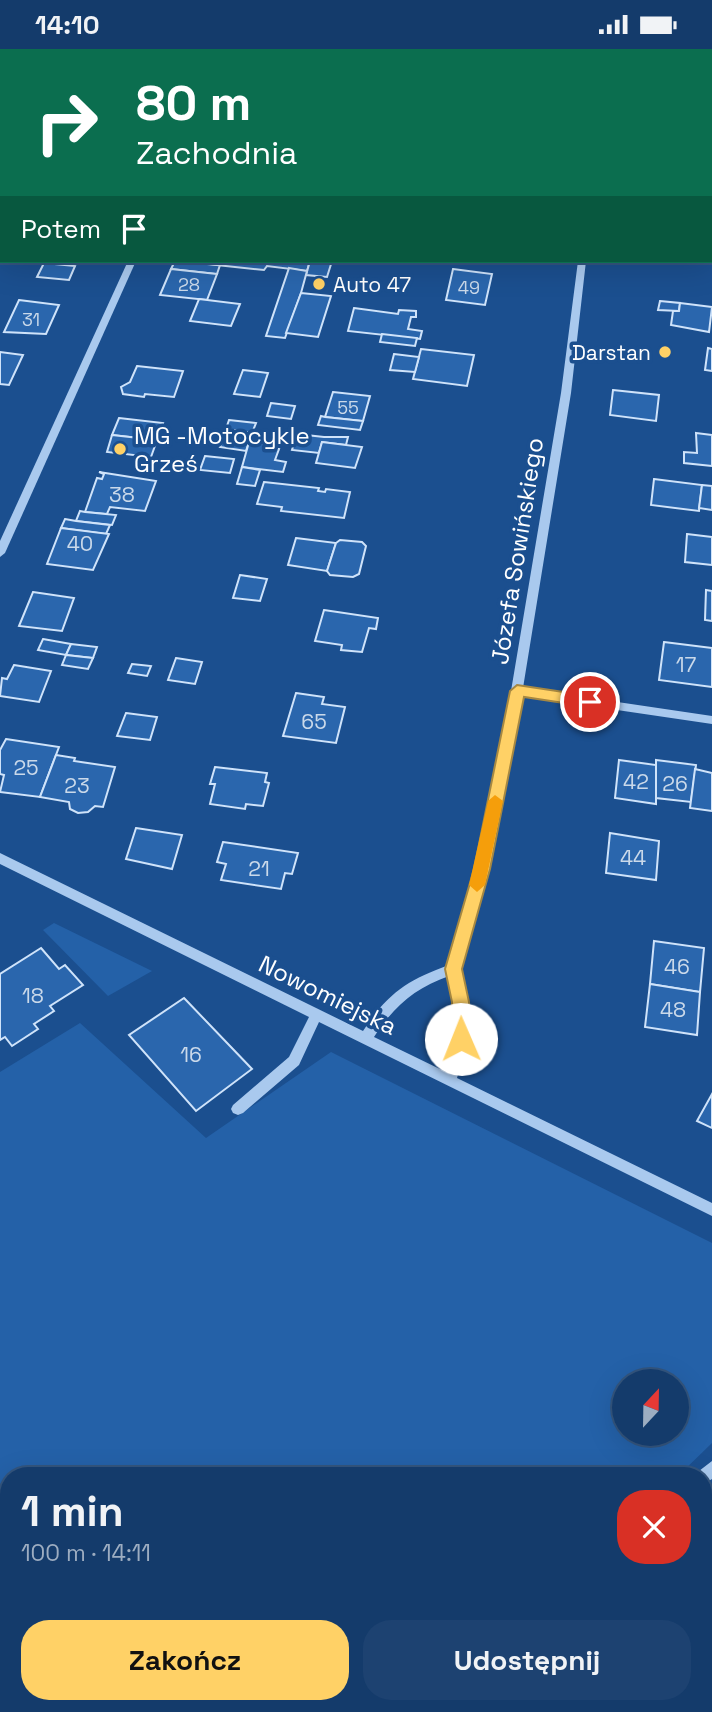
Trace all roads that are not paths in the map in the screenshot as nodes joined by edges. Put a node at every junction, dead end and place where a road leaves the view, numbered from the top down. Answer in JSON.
{"nodes":[{"id":1,"x":131,"y":263,"type":"edge"},
{"id":2,"x":582,"y":263,"type":"edge"},
{"id":3,"x":0,"y":553,"type":"edge"},
{"id":4,"x":517,"y":691,"type":"junction"},
{"id":5,"x":712,"y":720,"type":"edge"},
{"id":6,"x":0,"y":858,"type":"edge"},
{"id":7,"x":453,"y":969,"type":"junction"},
{"id":8,"x":316,"y":1016,"type":"junction"},
{"id":9,"x":365,"y":1039,"type":"junction"},
{"id":10,"x":450,"y":1080,"type":"junction"},
{"id":11,"x":238,"y":1109,"type":"dead end"},
{"id":12,"x":712,"y":1210,"type":"edge"}],
"edges":[{"from":1,"to":3,"type":"street"},
{"from":2,"to":4,"type":"street","name":"Józefa Sowińskiego"},
{"from":4,"to":5,"type":"street"},
{"from":4,"to":7,"type":"street","name":"Józefa Sowińskiego"},
{"from":6,"to":8,"type":"street","name":"Nowomiejska"},
{"from":7,"to":9,"type":"street"},
{"from":7,"to":10,"type":"street","name":"Józefa Sowińskiego"},
{"from":8,"to":9,"type":"street","name":"Nowomiejska"},
{"from":8,"to":11,"type":"street"},
{"from":9,"to":10,"type":"street","name":"Nowomiejska"},
{"from":10,"to":12,"type":"street","name":"Nowomiejska"}]}
